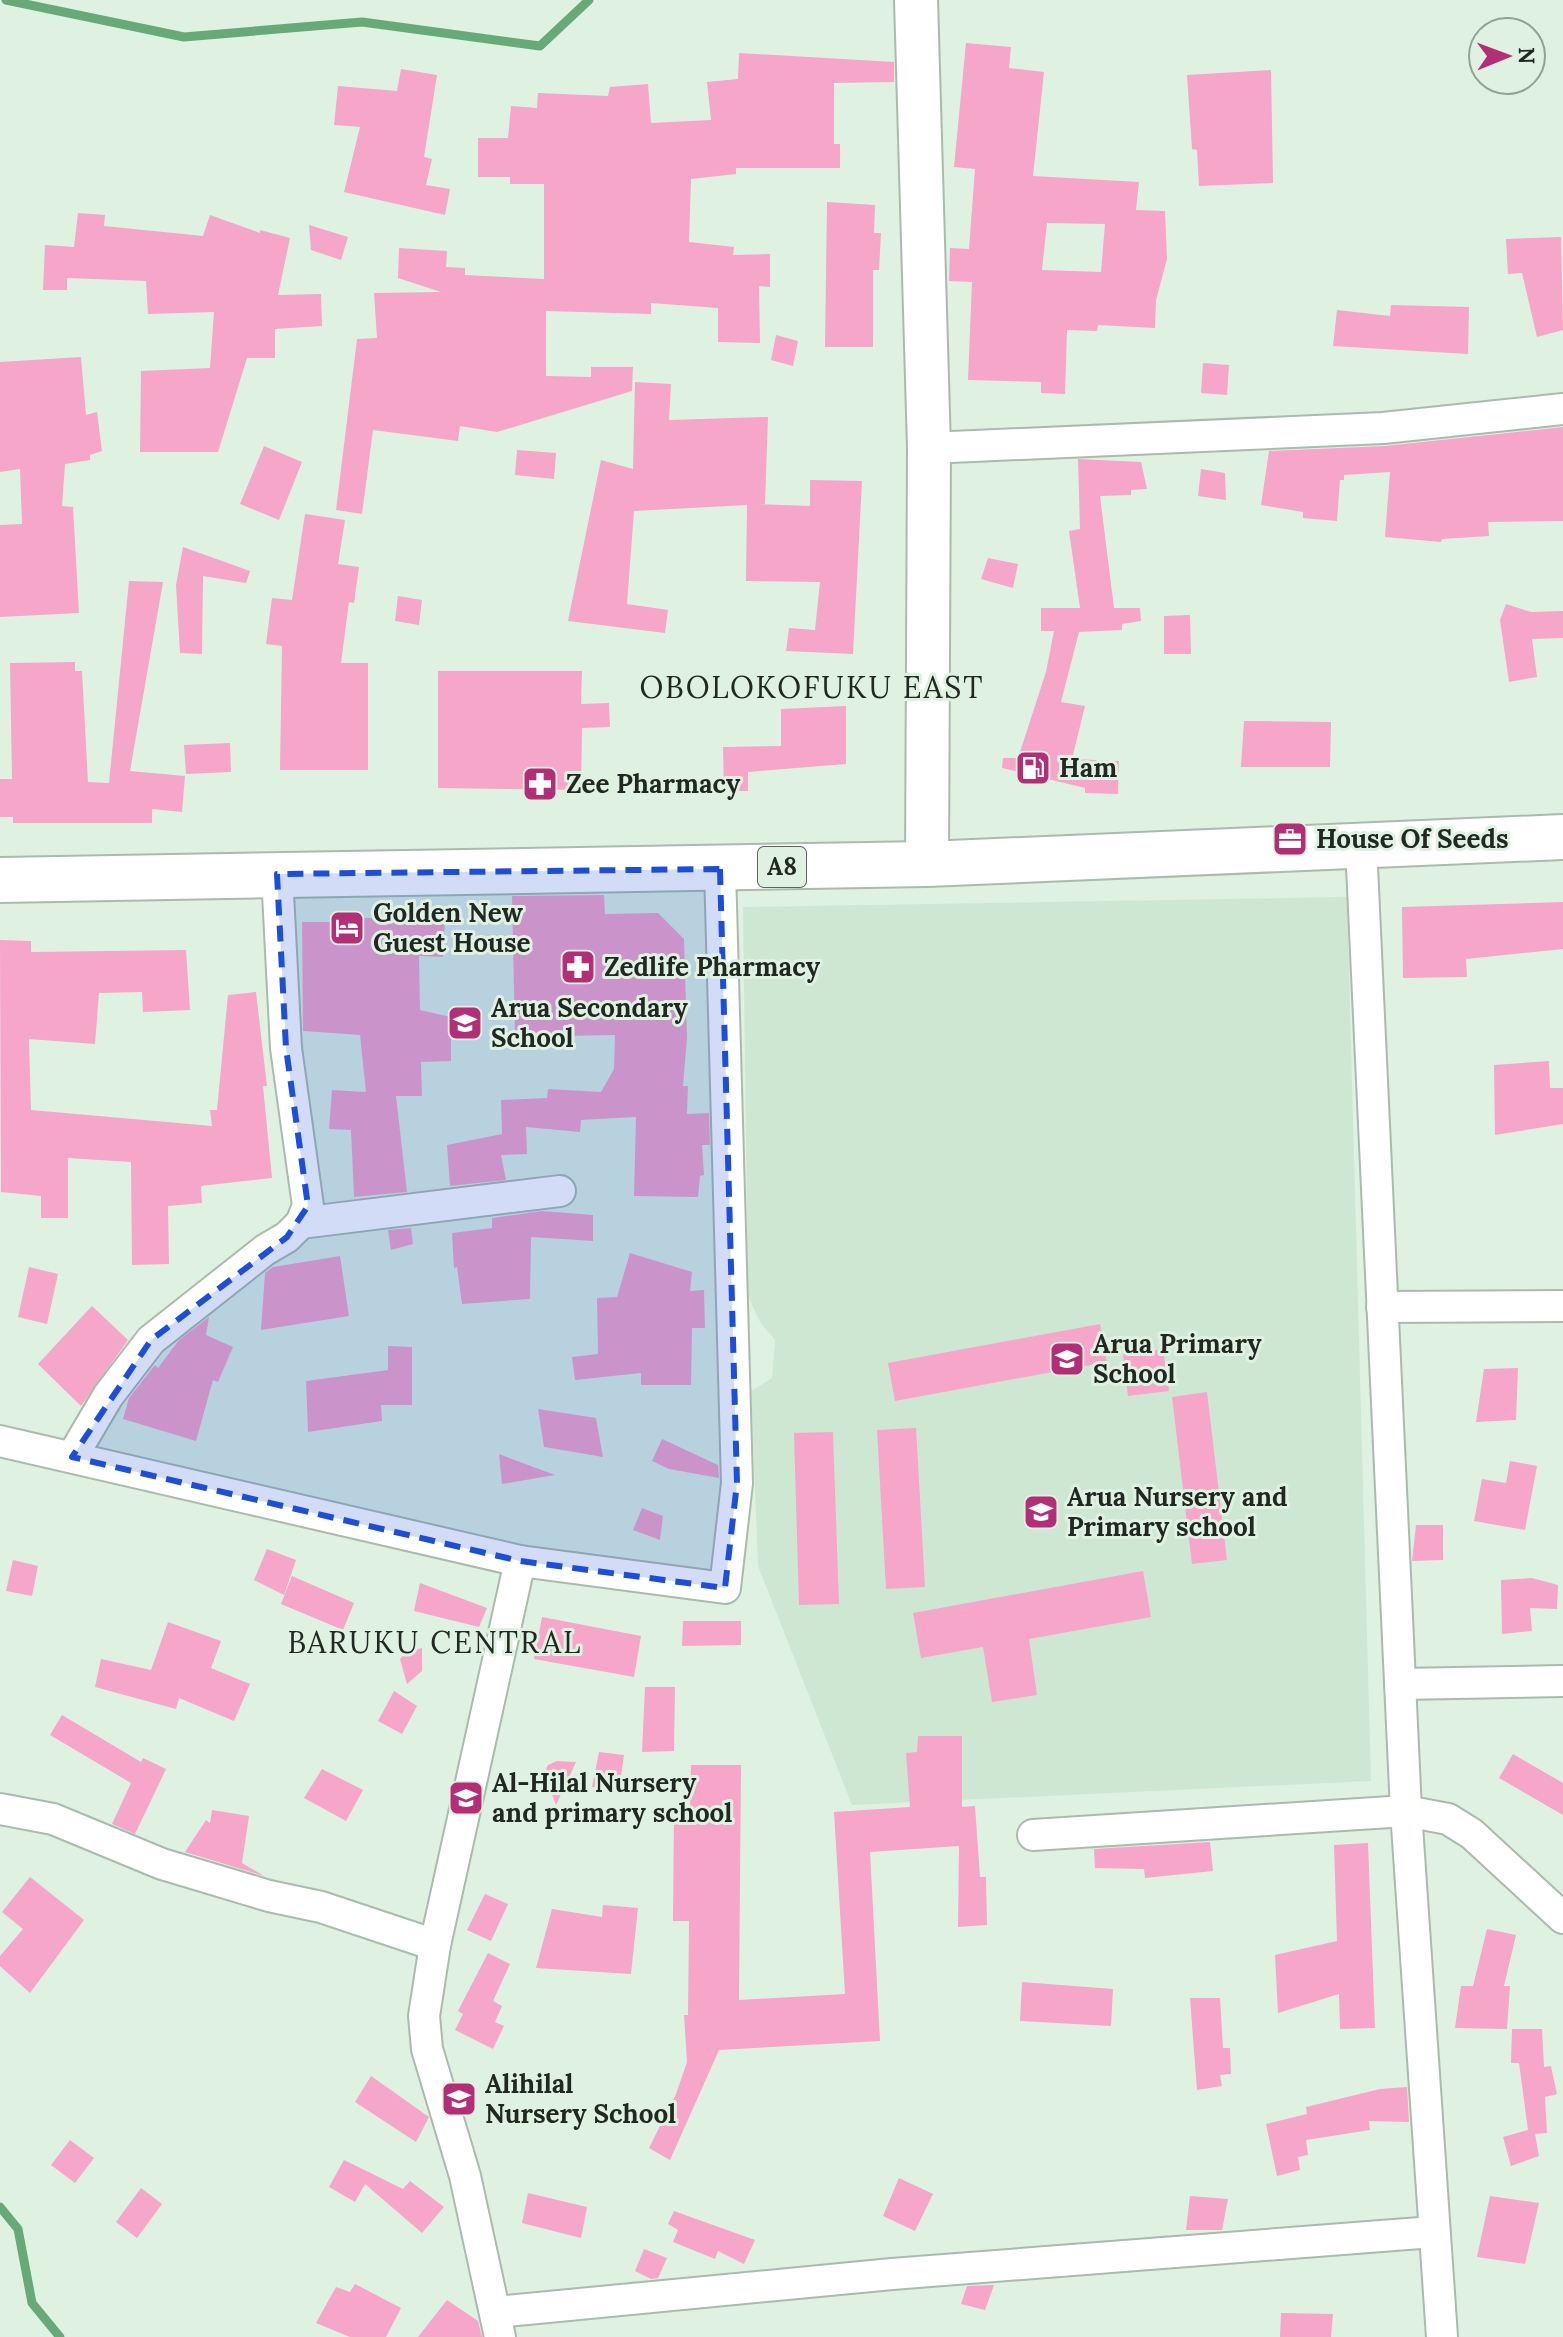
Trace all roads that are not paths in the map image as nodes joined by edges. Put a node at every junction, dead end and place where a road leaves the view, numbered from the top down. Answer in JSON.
{"nodes":[{"id":1,"x":916,"y":0,"type":"edge"},
{"id":2,"x":1563,"y":409,"type":"edge"},
{"id":3,"x":929,"y":448,"type":"junction"},
{"id":4,"x":1563,"y":837,"type":"edge"},
{"id":5,"x":1361,"y":845,"type":"junction"},
{"id":6,"x":927,"y":864,"type":"junction"},
{"id":7,"x":720,"y":869,"type":"junction"},
{"id":8,"x":277,"y":874,"type":"junction"},
{"id":9,"x":0,"y":880,"type":"edge"},
{"id":10,"x":560,"y":1191,"type":"dead end"},
{"id":11,"x":301,"y":1223,"type":"junction"},
{"id":12,"x":1563,"y":1306,"type":"edge"},
{"id":13,"x":1382,"y":1307,"type":"junction"},
{"id":14,"x":0,"y":1441,"type":"edge"},
{"id":15,"x":72,"y":1457,"type":"junction"},
{"id":16,"x":520,"y":1561,"type":"junction"},
{"id":17,"x":1563,"y":1681,"type":"edge"},
{"id":18,"x":1400,"y":1684,"type":"junction"},
{"id":19,"x":0,"y":1809,"type":"edge"},
{"id":20,"x":1406,"y":1811,"type":"junction"},
{"id":21,"x":1033,"y":1835,"type":"dead end"},
{"id":22,"x":1563,"y":1918,"type":"edge"},
{"id":23,"x":435,"y":1945,"type":"junction"},
{"id":24,"x":1433,"y":2232,"type":"junction"},
{"id":25,"x":498,"y":2324,"type":"edge"},
{"id":26,"x":1442,"y":2337,"type":"edge"}],
"edges":[{"from":1,"to":3,"type":"street"},
{"from":2,"to":3,"type":"street"},
{"from":3,"to":6,"type":"street"},
{"from":4,"to":5,"type":"main road","number":"A8"},
{"from":5,"to":6,"type":"main road","number":"A8"},
{"from":5,"to":13,"type":"street"},
{"from":6,"to":7,"type":"main road","number":"A8"},
{"from":7,"to":8,"type":"main road","number":"A8"},
{"from":7,"to":16,"type":"street"},
{"from":8,"to":9,"type":"main road","number":"A8"},
{"from":8,"to":11,"type":"street"},
{"from":10,"to":11,"type":"street"},
{"from":11,"to":15,"type":"street"},
{"from":12,"to":13,"type":"street"},
{"from":13,"to":18,"type":"street"},
{"from":14,"to":15,"type":"street"},
{"from":15,"to":16,"type":"street"},
{"from":16,"to":23,"type":"street"},
{"from":17,"to":18,"type":"street"},
{"from":18,"to":20,"type":"street"},
{"from":19,"to":23,"type":"street"},
{"from":20,"to":21,"type":"street"},
{"from":20,"to":22,"type":"street"},
{"from":20,"to":24,"type":"street"},
{"from":23,"to":25,"type":"street"},
{"from":24,"to":25,"type":"street"},
{"from":24,"to":26,"type":"street"}]}
